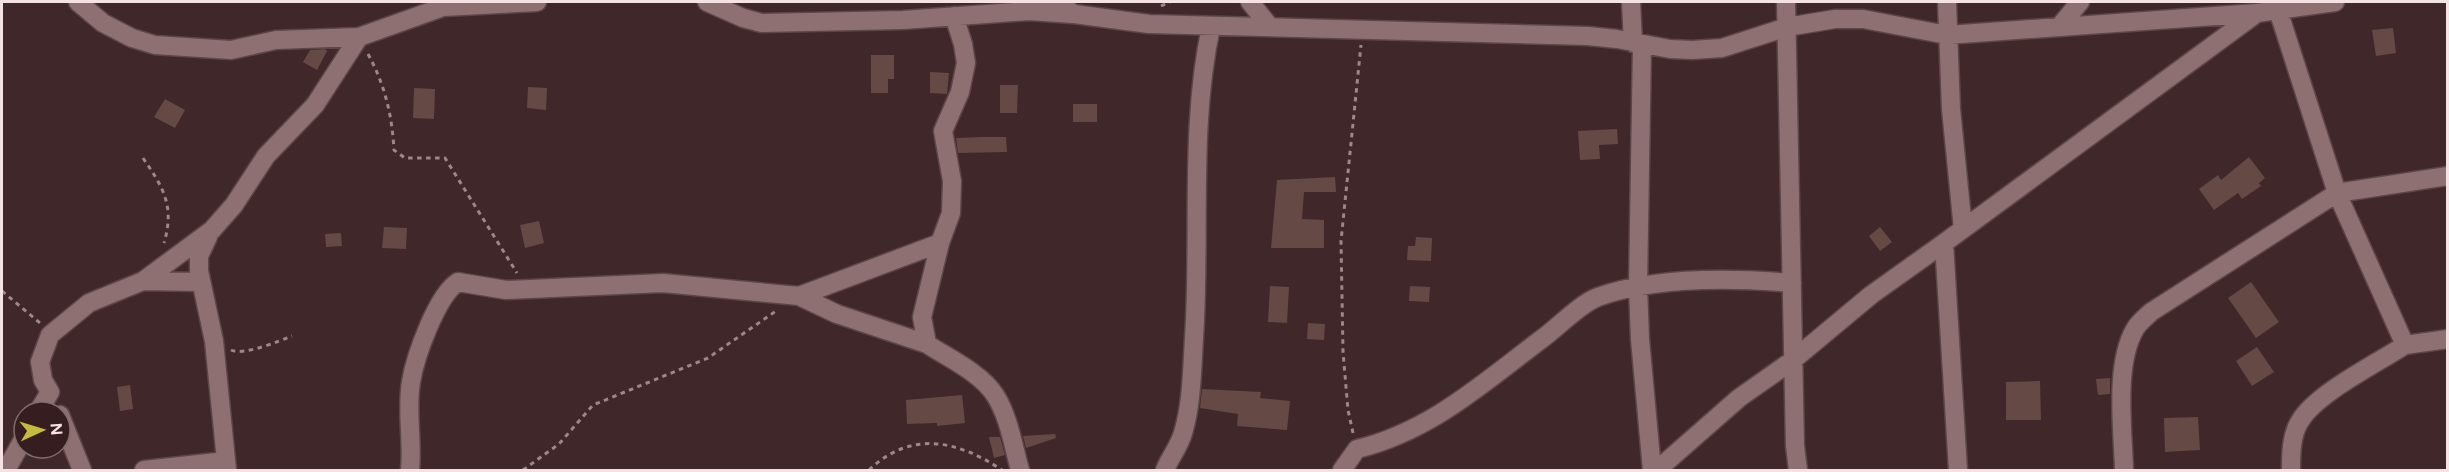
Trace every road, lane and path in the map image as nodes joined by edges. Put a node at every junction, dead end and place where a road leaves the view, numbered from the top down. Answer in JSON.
{"nodes":[{"id":1,"x":78,"y":2,"type":"edge"},
{"id":2,"x":537,"y":2,"type":"edge"},
{"id":3,"x":707,"y":2,"type":"edge"},
{"id":4,"x":1056,"y":2,"type":"edge"},
{"id":5,"x":1170,"y":2,"type":"edge"},
{"id":6,"x":1250,"y":2,"type":"edge"},
{"id":7,"x":1631,"y":2,"type":"edge"},
{"id":8,"x":1786,"y":2,"type":"edge"},
{"id":9,"x":1947,"y":2,"type":"edge"},
{"id":10,"x":2080,"y":2,"type":"edge"},
{"id":11,"x":2335,"y":2,"type":"edge"},
{"id":12,"x":468,"y":4,"type":"edge"},
{"id":13,"x":1021,"y":6,"type":"edge"},
{"id":14,"x":1156,"y":9,"type":"dead end"},
{"id":15,"x":2278,"y":10,"type":"junction"},
{"id":16,"x":963,"y":11,"type":"edge"},
{"id":17,"x":2257,"y":13,"type":"junction"},
{"id":18,"x":1074,"y":15,"type":"junction"},
{"id":19,"x":1211,"y":27,"type":"junction"},
{"id":20,"x":1270,"y":27,"type":"junction"},
{"id":21,"x":1786,"y":27,"type":"junction"},
{"id":22,"x":2059,"y":27,"type":"junction"},
{"id":23,"x":1362,"y":28,"type":"junction"},
{"id":24,"x":1947,"y":35,"type":"junction"},
{"id":25,"x":359,"y":37,"type":"junction"},
{"id":26,"x":1638,"y":44,"type":"junction"},
{"id":27,"x":143,"y":158,"type":"dead end"},
{"id":28,"x":2448,"y":176,"type":"edge"},
{"id":29,"x":2337,"y":193,"type":"junction"},
{"id":30,"x":1963,"y":229,"type":"junction"},
{"id":31,"x":212,"y":230,"type":"junction"},
{"id":32,"x":940,"y":243,"type":"junction"},
{"id":33,"x":1944,"y":243,"type":"junction"},
{"id":34,"x":163,"y":247,"type":"dead end"},
{"id":35,"x":142,"y":281,"type":"junction"},
{"id":36,"x":200,"y":282,"type":"junction"},
{"id":37,"x":1792,"y":283,"type":"junction"},
{"id":38,"x":1638,"y":287,"type":"junction"},
{"id":39,"x":528,"y":289,"type":"junction"},
{"id":40,"x":2,"y":291,"type":"edge"},
{"id":41,"x":799,"y":296,"type":"junction"},
{"id":42,"x":50,"y":335,"type":"junction"},
{"id":43,"x":292,"y":336,"type":"dead end"},
{"id":44,"x":2448,"y":339,"type":"edge"},
{"id":45,"x":214,"y":341,"type":"junction"},
{"id":46,"x":927,"y":344,"type":"junction"},
{"id":47,"x":2405,"y":345,"type":"junction"},
{"id":48,"x":1793,"y":360,"type":"junction"},
{"id":49,"x":50,"y":392,"type":"junction"},
{"id":50,"x":45,"y":400,"type":"edge"},
{"id":51,"x":53,"y":400,"type":"edge"},
{"id":52,"x":72,"y":446,"type":"edge"},
{"id":53,"x":1357,"y":449,"type":"junction"},
{"id":54,"x":226,"y":466,"type":"edge"},
{"id":55,"x":82,"y":471,"type":"edge"},
{"id":56,"x":144,"y":471,"type":"edge"},
{"id":57,"x":410,"y":471,"type":"edge"},
{"id":58,"x":523,"y":471,"type":"edge"},
{"id":59,"x":869,"y":471,"type":"edge"},
{"id":60,"x":1003,"y":471,"type":"edge"},
{"id":61,"x":1020,"y":471,"type":"edge"},
{"id":62,"x":1165,"y":471,"type":"edge"},
{"id":63,"x":1342,"y":471,"type":"edge"},
{"id":64,"x":1654,"y":471,"type":"edge"},
{"id":65,"x":1798,"y":471,"type":"edge"},
{"id":66,"x":1958,"y":471,"type":"edge"},
{"id":67,"x":2124,"y":471,"type":"edge"},
{"id":68,"x":2291,"y":471,"type":"edge"}],
"edges":[{"from":1,"to":25,"type":"street"},
{"from":2,"to":12,"type":"street"},
{"from":3,"to":16,"type":"street"},
{"from":4,"to":18,"type":"street"},
{"from":5,"to":14,"type":"path"},
{"from":6,"to":20,"type":"street"},
{"from":7,"to":26,"type":"street"},
{"from":8,"to":21,"type":"street"},
{"from":9,"to":24,"type":"street"},
{"from":10,"to":22,"type":"street"},
{"from":11,"to":15,"type":"street"},
{"from":12,"to":25,"type":"street"},
{"from":13,"to":16,"type":"street"},
{"from":13,"to":18,"type":"street"},
{"from":15,"to":17,"type":"street"},
{"from":15,"to":29,"type":"street"},
{"from":16,"to":32,"type":"street"},
{"from":17,"to":22,"type":"street"},
{"from":17,"to":30,"type":"street"},
{"from":18,"to":19,"type":"street"},
{"from":19,"to":20,"type":"street"},
{"from":19,"to":62,"type":"street"},
{"from":20,"to":23,"type":"street"},
{"from":21,"to":24,"type":"street"},
{"from":21,"to":26,"type":"street"},
{"from":21,"to":37,"type":"street"},
{"from":22,"to":24,"type":"street"},
{"from":23,"to":26,"type":"street"},
{"from":23,"to":53,"type":"path"},
{"from":24,"to":30,"type":"street"},
{"from":25,"to":31,"type":"street"},
{"from":25,"to":39,"type":"path"},
{"from":26,"to":38,"type":"street"},
{"from":27,"to":34,"type":"path"},
{"from":28,"to":29,"type":"street"},
{"from":29,"to":47,"type":"street"},
{"from":29,"to":67,"type":"street"},
{"from":30,"to":33,"type":"street"},
{"from":31,"to":35,"type":"street"},
{"from":31,"to":36,"type":"street"},
{"from":32,"to":41,"type":"street"},
{"from":32,"to":46,"type":"street"},
{"from":33,"to":48,"type":"street"},
{"from":33,"to":66,"type":"street"},
{"from":35,"to":36,"type":"street"},
{"from":35,"to":42,"type":"street"},
{"from":36,"to":45,"type":"street"},
{"from":37,"to":38,"type":"street"},
{"from":37,"to":48,"type":"street"},
{"from":38,"to":53,"type":"street"},
{"from":38,"to":64,"type":"street"},
{"from":39,"to":41,"type":"street"},
{"from":39,"to":57,"type":"street"},
{"from":40,"to":42,"type":"path"},
{"from":41,"to":46,"type":"street"},
{"from":41,"to":58,"type":"path"},
{"from":42,"to":49,"type":"street"},
{"from":43,"to":45,"type":"path"},
{"from":44,"to":47,"type":"street"},
{"from":45,"to":54,"type":"street"},
{"from":46,"to":61,"type":"street"},
{"from":47,"to":68,"type":"street"},
{"from":48,"to":64,"type":"street"},
{"from":48,"to":65,"type":"street"},
{"from":49,"to":50,"type":"street"},
{"from":49,"to":51,"type":"street"},
{"from":52,"to":55,"type":"street"},
{"from":53,"to":63,"type":"street"},
{"from":54,"to":56,"type":"street"},
{"from":59,"to":60,"type":"path"}]}
